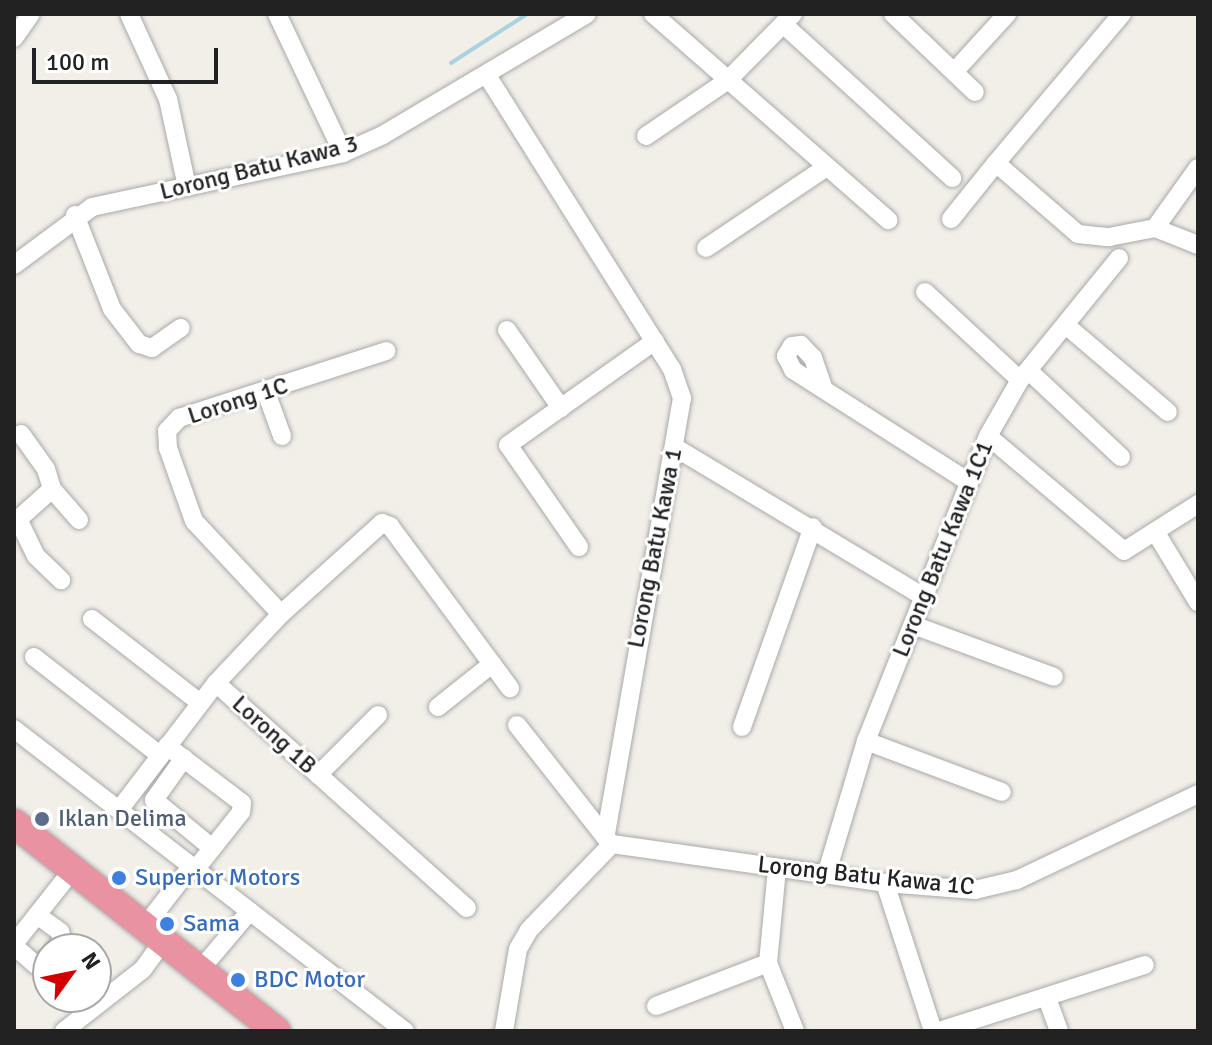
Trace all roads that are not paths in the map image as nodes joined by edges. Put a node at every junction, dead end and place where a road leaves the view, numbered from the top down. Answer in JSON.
{"nodes":[{"id":1,"x":31,"y":14,"type":"edge"},
{"id":2,"x":129,"y":14,"type":"edge"},
{"id":3,"x":277,"y":14,"type":"edge"},
{"id":4,"x":587,"y":14,"type":"edge"},
{"id":5,"x":653,"y":14,"type":"edge"},
{"id":6,"x":893,"y":14,"type":"edge"},
{"id":7,"x":1007,"y":14,"type":"edge"},
{"id":8,"x":1122,"y":14,"type":"edge"},
{"id":9,"x":788,"y":19,"type":"edge"},
{"id":10,"x":14,"y":38,"type":"edge"},
{"id":11,"x":954,"y":72,"type":"junction"},
{"id":12,"x":488,"y":77,"type":"junction"},
{"id":13,"x":727,"y":81,"type":"junction"},
{"id":14,"x":975,"y":92,"type":"dead end"},
{"id":15,"x":646,"y":136,"type":"dead end"},
{"id":16,"x":343,"y":153,"type":"junction"},
{"id":17,"x":996,"y":163,"type":"junction"},
{"id":18,"x":825,"y":168,"type":"junction"},
{"id":19,"x":1198,"y":168,"type":"edge"},
{"id":20,"x":952,"y":178,"type":"dead end"},
{"id":21,"x":187,"y":187,"type":"junction"},
{"id":22,"x":75,"y":215,"type":"junction"},
{"id":23,"x":951,"y":219,"type":"dead end"},
{"id":24,"x":888,"y":220,"type":"dead end"},
{"id":25,"x":1155,"y":228,"type":"junction"},
{"id":26,"x":1198,"y":245,"type":"edge"},
{"id":27,"x":706,"y":248,"type":"dead end"},
{"id":28,"x":1119,"y":258,"type":"dead end"},
{"id":29,"x":14,"y":265,"type":"edge"},
{"id":30,"x":925,"y":292,"type":"dead end"},
{"id":31,"x":1068,"y":327,"type":"junction"},
{"id":32,"x":181,"y":328,"type":"dead end"},
{"id":33,"x":507,"y":330,"type":"dead end"},
{"id":34,"x":655,"y":341,"type":"junction"},
{"id":35,"x":386,"y":351,"type":"dead end"},
{"id":36,"x":1024,"y":376,"type":"junction"},
{"id":37,"x":823,"y":387,"type":"dead end"},
{"id":38,"x":266,"y":392,"type":"junction"},
{"id":39,"x":561,"y":408,"type":"junction"},
{"id":40,"x":1168,"y":412,"type":"dead end"},
{"id":41,"x":21,"y":434,"type":"dead end"},
{"id":42,"x":282,"y":436,"type":"dead end"},
{"id":43,"x":988,"y":436,"type":"junction"},
{"id":44,"x":676,"y":448,"type":"junction"},
{"id":45,"x":1121,"y":457,"type":"dead end"},
{"id":46,"x":967,"y":481,"type":"junction"},
{"id":47,"x":52,"y":489,"type":"junction"},
{"id":48,"x":1198,"y":504,"type":"edge"},
{"id":49,"x":79,"y":520,"type":"dead end"},
{"id":50,"x":16,"y":521,"type":"edge"},
{"id":51,"x":813,"y":527,"type":"junction"},
{"id":52,"x":1156,"y":533,"type":"junction"},
{"id":53,"x":579,"y":547,"type":"dead end"},
{"id":54,"x":61,"y":580,"type":"dead end"},
{"id":55,"x":924,"y":597,"type":"junction"},
{"id":56,"x":1198,"y":602,"type":"edge"},
{"id":57,"x":281,"y":614,"type":"junction"},
{"id":58,"x":92,"y":619,"type":"dead end"},
{"id":59,"x":913,"y":625,"type":"junction"},
{"id":60,"x":34,"y":657,"type":"dead end"},
{"id":61,"x":492,"y":664,"type":"junction"},
{"id":62,"x":1054,"y":677,"type":"dead end"},
{"id":63,"x":216,"y":683,"type":"junction"},
{"id":64,"x":510,"y":688,"type":"dead end"},
{"id":65,"x":199,"y":702,"type":"junction"},
{"id":66,"x":438,"y":707,"type":"dead end"},
{"id":67,"x":378,"y":715,"type":"dead end"},
{"id":68,"x":517,"y":725,"type":"dead end"},
{"id":69,"x":742,"y":727,"type":"dead end"},
{"id":70,"x":14,"y":729,"type":"edge"},
{"id":71,"x":866,"y":741,"type":"junction"},
{"id":72,"x":164,"y":750,"type":"junction"},
{"id":73,"x":184,"y":758,"type":"junction"},
{"id":74,"x":318,"y":775,"type":"junction"},
{"id":75,"x":1002,"y":792,"type":"dead end"},
{"id":76,"x":1198,"y":794,"type":"edge"},
{"id":77,"x":119,"y":810,"type":"junction"},
{"id":78,"x":14,"y":823,"type":"edge"},
{"id":79,"x":608,"y":840,"type":"junction"},
{"id":80,"x":14,"y":844,"type":"edge"},
{"id":81,"x":212,"y":848,"type":"junction"},
{"id":82,"x":193,"y":868,"type":"junction"},
{"id":83,"x":777,"y":869,"type":"junction"},
{"id":84,"x":827,"y":872,"type":"junction"},
{"id":85,"x":63,"y":882,"type":"junction"},
{"id":86,"x":885,"y":883,"type":"junction"},
{"id":87,"x":467,"y":908,"type":"dead end"},
{"id":88,"x":250,"y":911,"type":"junction"},
{"id":89,"x":37,"y":915,"type":"junction"},
{"id":90,"x":145,"y":926,"type":"junction"},
{"id":91,"x":60,"y":933,"type":"edge"},
{"id":92,"x":14,"y":945,"type":"edge"},
{"id":93,"x":154,"y":954,"type":"junction"},
{"id":94,"x":32,"y":961,"type":"edge"},
{"id":95,"x":768,"y":963,"type":"junction"},
{"id":96,"x":1145,"y":965,"type":"dead end"},
{"id":97,"x":200,"y":970,"type":"junction"},
{"id":98,"x":1047,"y":998,"type":"junction"},
{"id":99,"x":656,"y":1006,"type":"dead end"},
{"id":100,"x":65,"y":1031,"type":"edge"},
{"id":101,"x":251,"y":1031,"type":"edge"},
{"id":102,"x":276,"y":1031,"type":"edge"},
{"id":103,"x":405,"y":1031,"type":"edge"},
{"id":104,"x":504,"y":1031,"type":"edge"},
{"id":105,"x":795,"y":1031,"type":"edge"},
{"id":106,"x":936,"y":1031,"type":"edge"},
{"id":107,"x":1059,"y":1031,"type":"edge"}],
"edges":[{"from":1,"to":10,"type":"street"},
{"from":2,"to":21,"type":"street"},
{"from":3,"to":16,"type":"street"},
{"from":4,"to":12,"type":"street","name":"Lorong Batu Kawa 3"},
{"from":5,"to":13,"type":"street"},
{"from":6,"to":11,"type":"street"},
{"from":7,"to":11,"type":"street"},
{"from":8,"to":17,"type":"street"},
{"from":9,"to":13,"type":"street"},
{"from":9,"to":20,"type":"street"},
{"from":11,"to":14,"type":"street"},
{"from":12,"to":16,"type":"street","name":"Lorong Batu Kawa 3"},
{"from":12,"to":34,"type":"street","name":"Lorong Batu Kawa 1"},
{"from":13,"to":15,"type":"street"},
{"from":13,"to":18,"type":"street"},
{"from":16,"to":21,"type":"street","name":"Lorong Batu Kawa 3"},
{"from":17,"to":23,"type":"street"},
{"from":17,"to":25,"type":"street"},
{"from":18,"to":24,"type":"street"},
{"from":18,"to":27,"type":"street"},
{"from":19,"to":25,"type":"street"},
{"from":21,"to":22,"type":"street","name":"Lorong Batu Kawa 3"},
{"from":22,"to":29,"type":"street","name":"Lorong Batu Kawa 3"},
{"from":22,"to":32,"type":"street"},
{"from":25,"to":26,"type":"street"},
{"from":28,"to":31,"type":"street","name":"Lorong Batu Kawa 1C1"},
{"from":30,"to":36,"type":"street"},
{"from":31,"to":36,"type":"street","name":"Lorong Batu Kawa 1C1"},
{"from":31,"to":40,"type":"street"},
{"from":33,"to":39,"type":"street"},
{"from":34,"to":39,"type":"street"},
{"from":34,"to":44,"type":"street","name":"Lorong Batu Kawa 1"},
{"from":35,"to":38,"type":"street","name":"Lorong 1C"},
{"from":36,"to":43,"type":"street","name":"Lorong Batu Kawa 1C1"},
{"from":36,"to":45,"type":"street"},
{"from":37,"to":46,"type":"street"},
{"from":38,"to":42,"type":"street"},
{"from":38,"to":57,"type":"street","name":"Lorong 1C"},
{"from":39,"to":53,"type":"street"},
{"from":41,"to":47,"type":"street"},
{"from":43,"to":46,"type":"street","name":"Lorong Batu Kawa 1C1"},
{"from":43,"to":52,"type":"street"},
{"from":44,"to":51,"type":"street"},
{"from":44,"to":79,"type":"street","name":"Lorong Batu Kawa 1"},
{"from":46,"to":55,"type":"street","name":"Lorong Batu Kawa 1C1"},
{"from":47,"to":49,"type":"street"},
{"from":47,"to":50,"type":"street"},
{"from":48,"to":52,"type":"street"},
{"from":50,"to":54,"type":"street"},
{"from":51,"to":55,"type":"street"},
{"from":51,"to":69,"type":"street"},
{"from":52,"to":56,"type":"street"},
{"from":55,"to":59,"type":"street","name":"Lorong Batu Kawa 1C1"},
{"from":57,"to":61,"type":"street","name":"Lorong 1B"},
{"from":57,"to":63,"type":"street","name":"Lorong 1B"},
{"from":58,"to":65,"type":"street"},
{"from":59,"to":62,"type":"street"},
{"from":59,"to":71,"type":"street","name":"Lorong Batu Kawa 1C1"},
{"from":60,"to":72,"type":"street"},
{"from":61,"to":64,"type":"street"},
{"from":61,"to":66,"type":"street"},
{"from":63,"to":65,"type":"street"},
{"from":63,"to":74,"type":"street","name":"Lorong 1B"},
{"from":65,"to":72,"type":"street"},
{"from":67,"to":74,"type":"street"},
{"from":68,"to":79,"type":"street"},
{"from":70,"to":77,"type":"street"},
{"from":71,"to":75,"type":"street"},
{"from":71,"to":84,"type":"street","name":"Lorong Batu Kawa 1C1"},
{"from":72,"to":73,"type":"street"},
{"from":72,"to":77,"type":"street"},
{"from":73,"to":81,"type":"street"},
{"from":73,"to":81,"type":"street"},
{"from":74,"to":87,"type":"street","name":"Lorong 1B"},
{"from":76,"to":86,"type":"street","name":"Lorong Batu Kawa 1C"},
{"from":77,"to":82,"type":"street"},
{"from":78,"to":90,"type":"highway"},
{"from":79,"to":83,"type":"street","name":"Lorong Batu Kawa 1C"},
{"from":79,"to":104,"type":"street"},
{"from":80,"to":85,"type":"highway"},
{"from":81,"to":82,"type":"street"},
{"from":82,"to":88,"type":"street"},
{"from":82,"to":90,"type":"street"},
{"from":83,"to":84,"type":"street","name":"Lorong Batu Kawa 1C"},
{"from":83,"to":95,"type":"street"},
{"from":84,"to":86,"type":"street","name":"Lorong Batu Kawa 1C"},
{"from":85,"to":89,"type":"street"},
{"from":85,"to":93,"type":"highway"},
{"from":86,"to":106,"type":"street"},
{"from":88,"to":97,"type":"street"},
{"from":88,"to":103,"type":"street"},
{"from":89,"to":91,"type":"street"},
{"from":89,"to":92,"type":"street"},
{"from":90,"to":97,"type":"highway"},
{"from":92,"to":94,"type":"street"},
{"from":93,"to":100,"type":"street"},
{"from":93,"to":101,"type":"highway"},
{"from":95,"to":99,"type":"street"},
{"from":95,"to":105,"type":"street"},
{"from":96,"to":98,"type":"street"},
{"from":97,"to":102,"type":"highway"},
{"from":98,"to":106,"type":"street"},
{"from":98,"to":107,"type":"street"}]}
